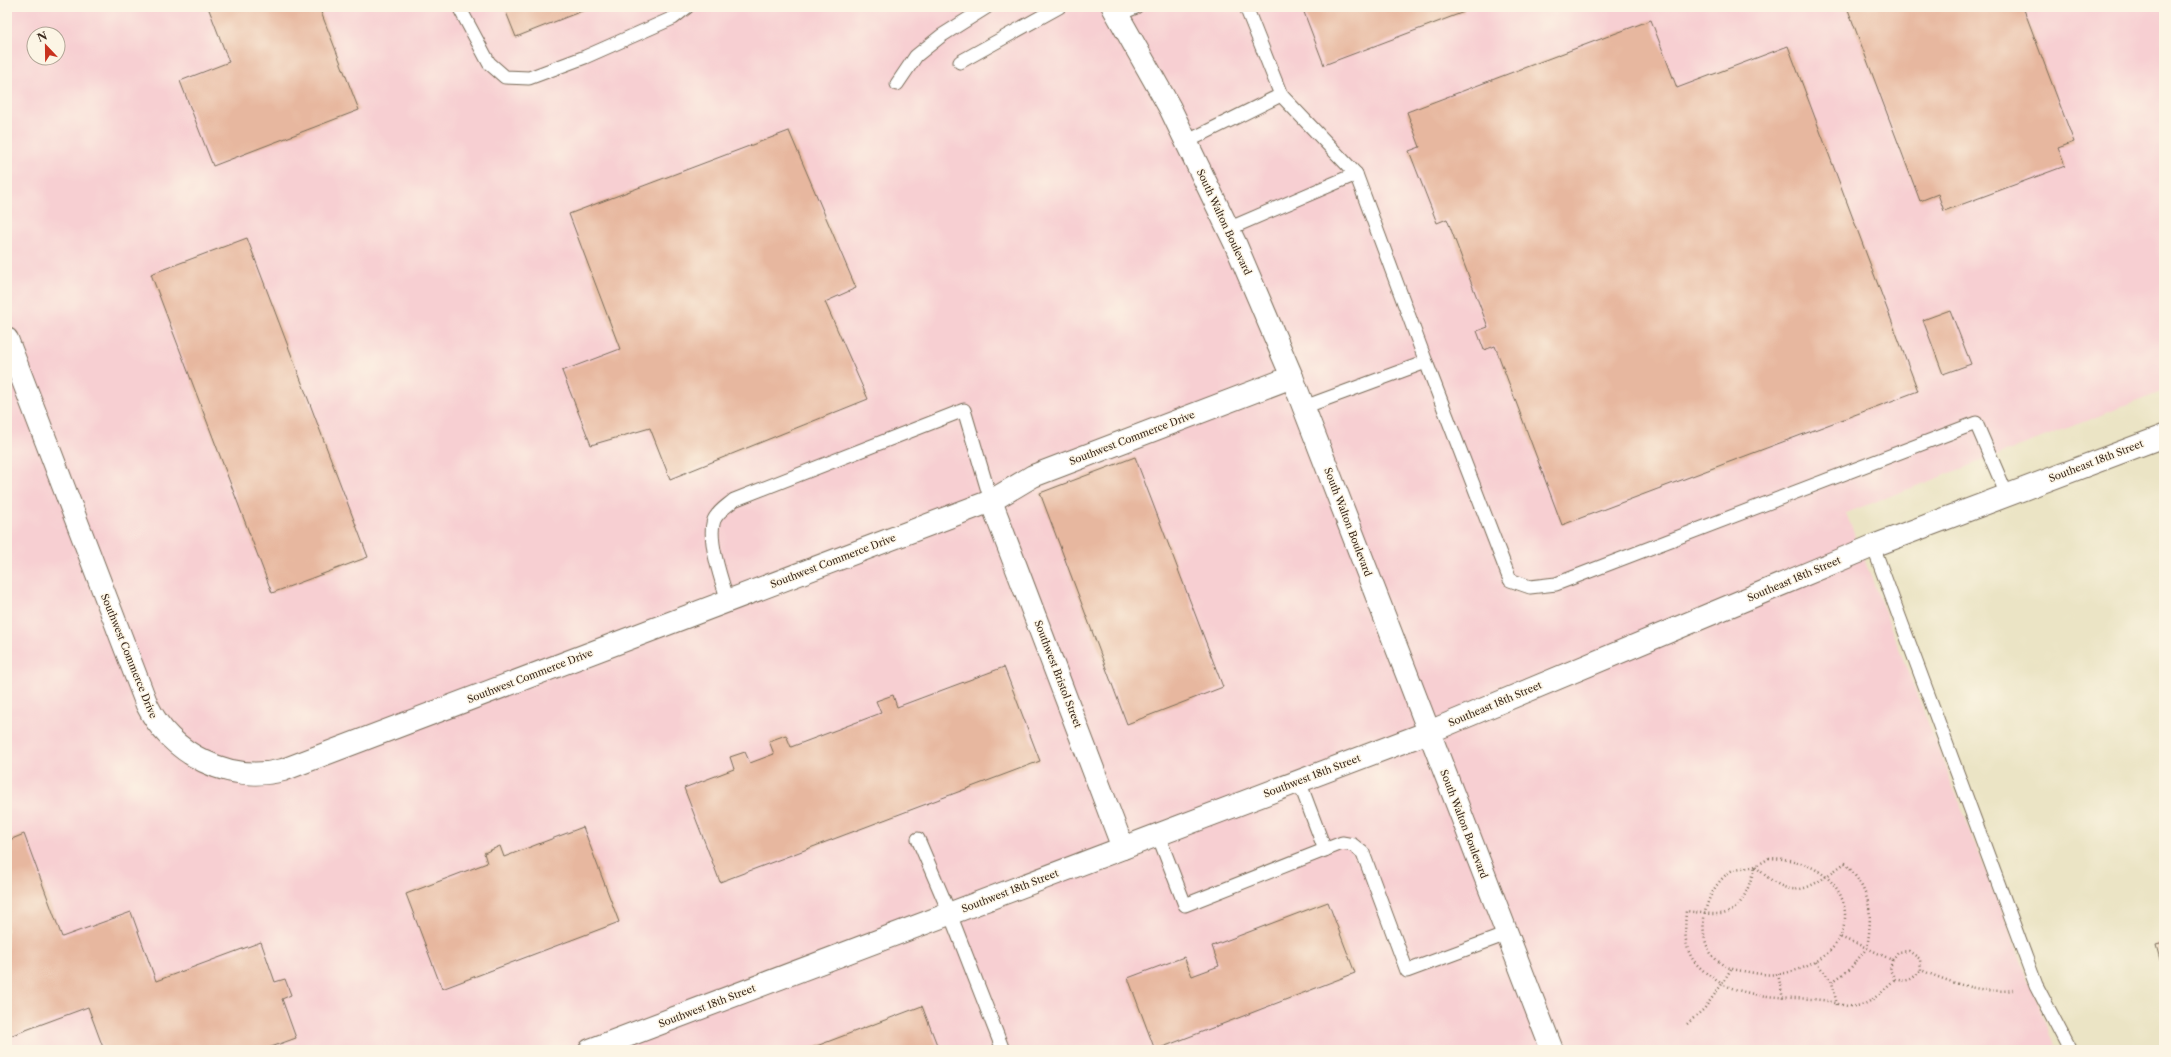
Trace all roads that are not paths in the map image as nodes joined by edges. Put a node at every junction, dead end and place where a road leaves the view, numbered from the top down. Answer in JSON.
{"nodes":[{"id":1,"x":459,"y":7,"type":"edge"},
{"id":2,"x":688,"y":7,"type":"edge"},
{"id":3,"x":987,"y":7,"type":"edge"},
{"id":4,"x":1059,"y":7,"type":"edge"},
{"id":5,"x":1246,"y":7,"type":"edge"},
{"id":6,"x":1122,"y":10,"type":"edge"},
{"id":7,"x":960,"y":62,"type":"dead end"},
{"id":8,"x":897,"y":84,"type":"dead end"},
{"id":9,"x":1281,"y":95,"type":"junction"},
{"id":10,"x":1186,"y":142,"type":"junction"},
{"id":11,"x":1356,"y":174,"type":"junction"},
{"id":12,"x":1228,"y":229,"type":"junction"},
{"id":13,"x":7,"y":339,"type":"edge"},
{"id":14,"x":1426,"y":362,"type":"junction"},
{"id":15,"x":1292,"y":377,"type":"junction"},
{"id":16,"x":1304,"y":407,"type":"junction"},
{"id":17,"x":2164,"y":436,"type":"edge"},
{"id":18,"x":2006,"y":495,"type":"junction"},
{"id":19,"x":991,"y":501,"type":"junction"},
{"id":20,"x":1873,"y":546,"type":"junction"},
{"id":21,"x":728,"y":602,"type":"junction"},
{"id":22,"x":1429,"y":732,"type":"junction"},
{"id":23,"x":1299,"y":781,"type":"junction"},
{"id":24,"x":1158,"y":835,"type":"junction"},
{"id":25,"x":918,"y":839,"type":"dead end"},
{"id":26,"x":1122,"y":848,"type":"junction"},
{"id":27,"x":1325,"y":850,"type":"junction"},
{"id":28,"x":950,"y":914,"type":"junction"},
{"id":29,"x":1507,"y":934,"type":"junction"},
{"id":30,"x":590,"y":1050,"type":"edge"},
{"id":31,"x":1003,"y":1050,"type":"edge"},
{"id":32,"x":1552,"y":1050,"type":"edge"},
{"id":33,"x":2070,"y":1050,"type":"edge"}],
"edges":[{"from":1,"to":2,"type":"lane"},
{"from":3,"to":8,"type":"lane"},
{"from":4,"to":7,"type":"lane"},
{"from":5,"to":9,"type":"lane"},
{"from":6,"to":10,"type":"street","name":"South Walton Boulevard"},
{"from":9,"to":10,"type":"lane"},
{"from":9,"to":11,"type":"lane"},
{"from":10,"to":12,"type":"street","name":"South Walton Boulevard"},
{"from":11,"to":12,"type":"lane"},
{"from":11,"to":14,"type":"lane"},
{"from":12,"to":15,"type":"street","name":"South Walton Boulevard"},
{"from":13,"to":21,"type":"street","name":"Southwest Commerce Drive"},
{"from":14,"to":16,"type":"lane"},
{"from":14,"to":18,"type":"lane"},
{"from":15,"to":16,"type":"street","name":"South Walton Boulevard"},
{"from":15,"to":19,"type":"street","name":"Southwest Commerce Drive"},
{"from":16,"to":22,"type":"street","name":"South Walton Boulevard"},
{"from":17,"to":18,"type":"street","name":"Southeast 18th Street"},
{"from":18,"to":20,"type":"street","name":"Southeast 18th Street"},
{"from":19,"to":21,"type":"street","name":"Southwest Commerce Drive"},
{"from":19,"to":21,"type":"lane"},
{"from":19,"to":26,"type":"street","name":"Southwest Bristol Street"},
{"from":20,"to":22,"type":"street","name":"Southeast 18th Street"},
{"from":20,"to":33,"type":"lane"},
{"from":22,"to":23,"type":"street","name":"Southwest 18th Street"},
{"from":22,"to":29,"type":"street","name":"South Walton Boulevard"},
{"from":23,"to":24,"type":"street","name":"Southwest 18th Street"},
{"from":23,"to":27,"type":"lane"},
{"from":24,"to":26,"type":"street","name":"Southwest 18th Street"},
{"from":24,"to":27,"type":"lane"},
{"from":25,"to":28,"type":"lane"},
{"from":26,"to":28,"type":"street","name":"Southwest 18th Street"},
{"from":27,"to":29,"type":"lane"},
{"from":28,"to":30,"type":"street","name":"Southwest 18th Street"},
{"from":28,"to":31,"type":"lane"},
{"from":29,"to":32,"type":"street","name":"South Walton Boulevard"}]}
